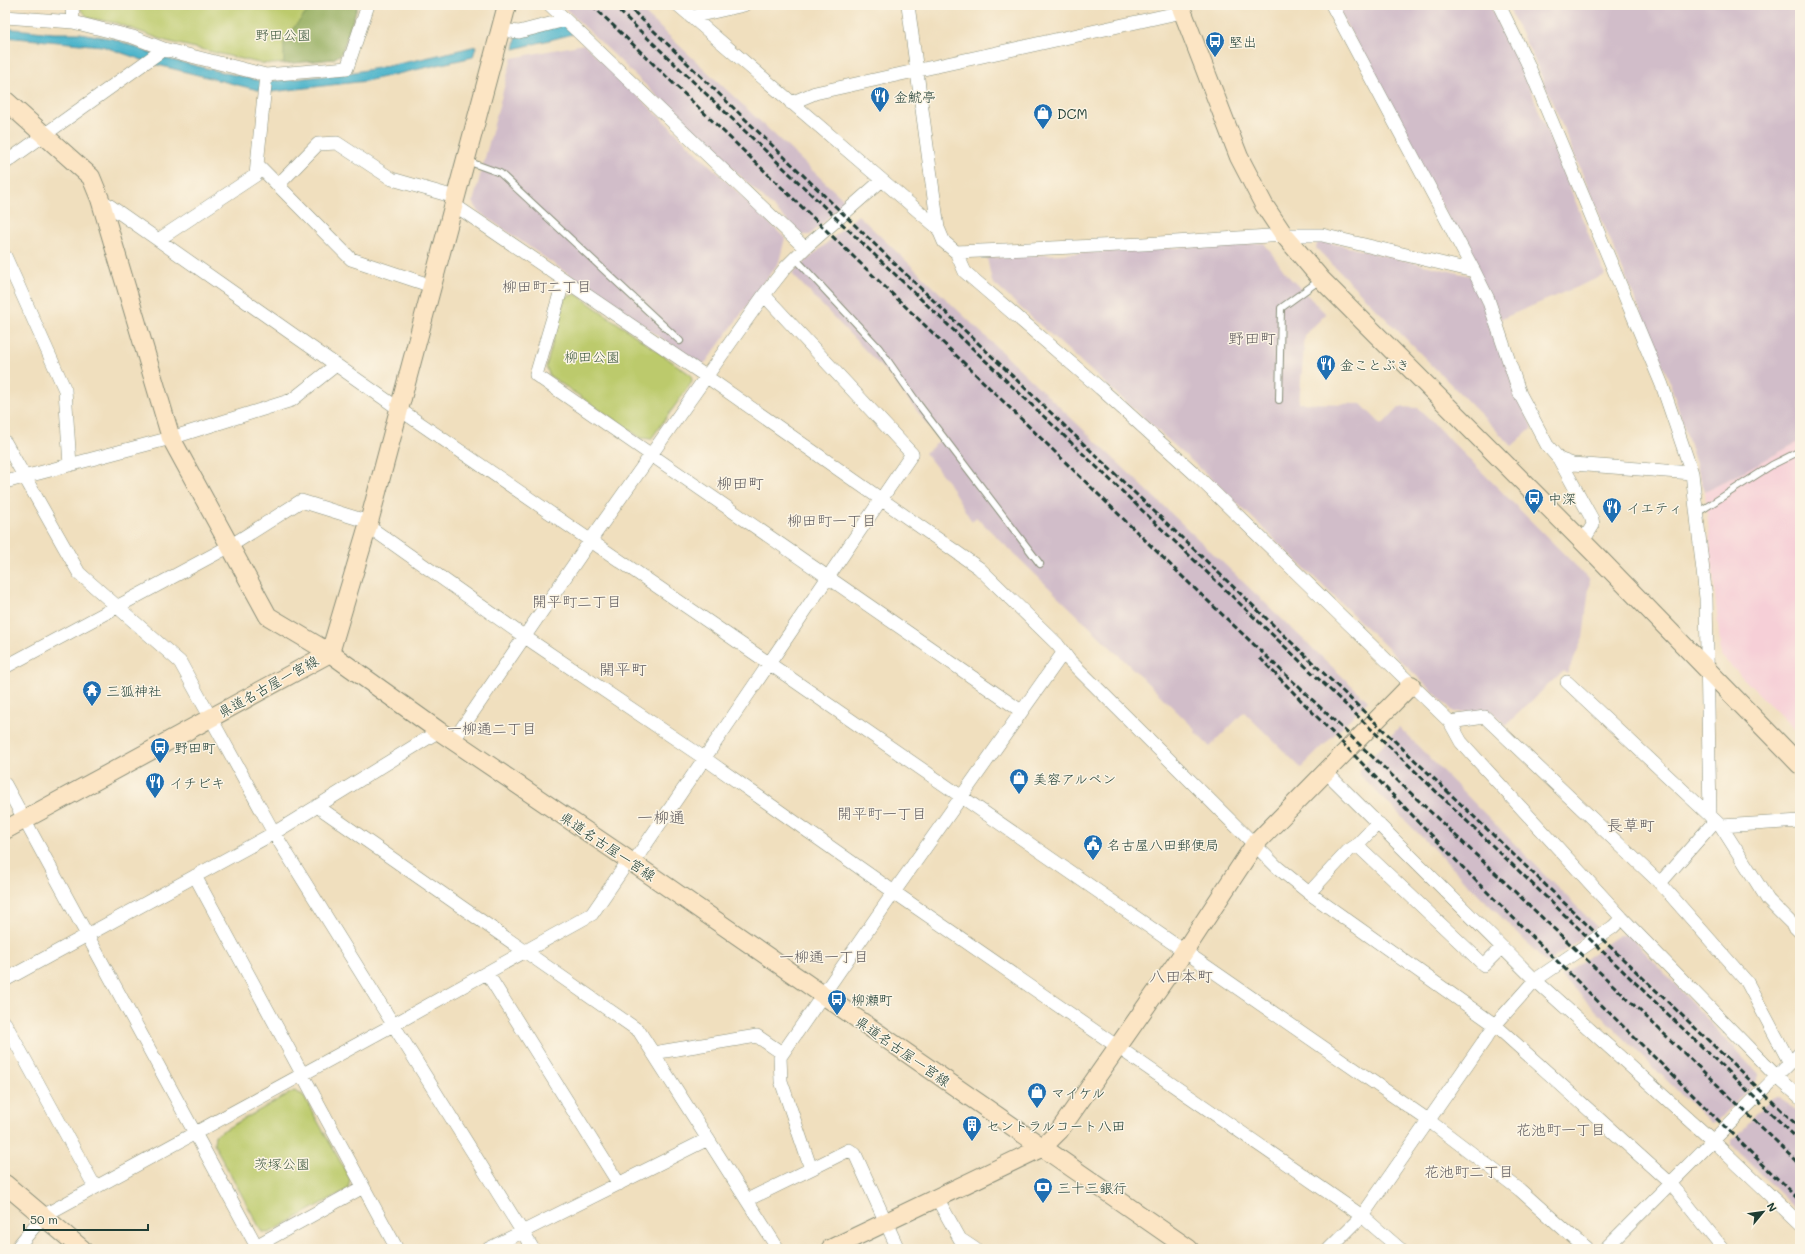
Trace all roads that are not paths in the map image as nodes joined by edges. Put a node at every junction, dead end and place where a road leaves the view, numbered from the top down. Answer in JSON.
{"nodes":[{"id":1,"x":72,"y":5,"type":"edge"},
{"id":2,"x":368,"y":5,"type":"edge"},
{"id":3,"x":507,"y":5,"type":"edge"},
{"id":4,"x":550,"y":5,"type":"edge"},
{"id":5,"x":678,"y":5,"type":"edge"},
{"id":6,"x":744,"y":5,"type":"edge"},
{"id":7,"x":908,"y":5,"type":"edge"},
{"id":8,"x":1332,"y":5,"type":"edge"},
{"id":9,"x":1499,"y":5,"type":"edge"},
{"id":10,"x":1181,"y":8,"type":"edge"},
{"id":11,"x":5,"y":16,"type":"edge"},
{"id":12,"x":691,"y":17,"type":"junction"},
{"id":13,"x":565,"y":20,"type":"junction"},
{"id":14,"x":73,"y":22,"type":"junction"},
{"id":15,"x":501,"y":30,"type":"junction"},
{"id":16,"x":161,"y":51,"type":"junction"},
{"id":17,"x":918,"y":69,"type":"junction"},
{"id":18,"x":266,"y":77,"type":"junction"},
{"id":19,"x":5,"y":100,"type":"edge"},
{"id":20,"x":791,"y":103,"type":"junction"},
{"id":21,"x":43,"y":135,"type":"junction"},
{"id":22,"x":465,"y":161,"type":"junction"},
{"id":23,"x":5,"y":163,"type":"edge"},
{"id":24,"x":257,"y":164,"type":"junction"},
{"id":25,"x":882,"y":180,"type":"junction"},
{"id":26,"x":278,"y":185,"type":"junction"},
{"id":27,"x":100,"y":199,"type":"junction"},
{"id":28,"x":454,"y":200,"type":"junction"},
{"id":29,"x":938,"y":228,"type":"junction"},
{"id":30,"x":1284,"y":234,"type":"junction"},
{"id":31,"x":158,"y":240,"type":"junction"},
{"id":32,"x":805,"y":248,"type":"junction"},
{"id":33,"x":956,"y":252,"type":"junction"},
{"id":34,"x":5,"y":256,"type":"edge"},
{"id":35,"x":795,"y":258,"type":"junction"},
{"id":36,"x":1474,"y":271,"type":"junction"},
{"id":37,"x":1321,"y":279,"type":"junction"},
{"id":38,"x":564,"y":280,"type":"junction"},
{"id":39,"x":432,"y":286,"type":"junction"},
{"id":40,"x":764,"y":295,"type":"junction"},
{"id":41,"x":680,"y":341,"type":"dead end"},
{"id":42,"x":336,"y":365,"type":"junction"},
{"id":43,"x":707,"y":377,"type":"junction"},
{"id":44,"x":1279,"y":400,"type":"dead end"},
{"id":45,"x":399,"y":409,"type":"junction"},
{"id":46,"x":172,"y":438,"type":"junction"},
{"id":47,"x":5,"y":442,"type":"edge"},
{"id":48,"x":1800,"y":451,"type":"edge"},
{"id":49,"x":651,"y":455,"type":"junction"},
{"id":50,"x":1559,"y":459,"type":"junction"},
{"id":51,"x":70,"y":465,"type":"junction"},
{"id":52,"x":1692,"y":473,"type":"junction"},
{"id":53,"x":25,"y":477,"type":"junction"},
{"id":54,"x":5,"y":482,"type":"edge"},
{"id":55,"x":882,"y":499,"type":"junction"},
{"id":56,"x":1697,"y":513,"type":"junction"},
{"id":57,"x":368,"y":524,"type":"junction"},
{"id":58,"x":590,"y":541,"type":"junction"},
{"id":59,"x":1583,"y":541,"type":"junction"},
{"id":60,"x":230,"y":546,"type":"junction"},
{"id":61,"x":1040,"y":564,"type":"dead end"},
{"id":62,"x":828,"y":578,"type":"junction"},
{"id":63,"x":117,"y":606,"type":"junction"},
{"id":64,"x":525,"y":637,"type":"junction"},
{"id":65,"x":330,"y":653,"type":"junction"},
{"id":66,"x":1063,"y":653,"type":"junction"},
{"id":67,"x":770,"y":664,"type":"junction"},
{"id":68,"x":5,"y":667,"type":"edge"},
{"id":69,"x":1708,"y":672,"type":"junction"},
{"id":70,"x":1567,"y":682,"type":"dead end"},
{"id":71,"x":1411,"y":685,"type":"junction"},
{"id":72,"x":1021,"y":711,"type":"junction"},
{"id":73,"x":210,"y":718,"type":"junction"},
{"id":74,"x":1450,"y":722,"type":"junction"},
{"id":75,"x":446,"y":736,"type":"junction"},
{"id":76,"x":704,"y":758,"type":"junction"},
{"id":77,"x":1800,"y":765,"type":"edge"},
{"id":78,"x":1326,"y":772,"type":"junction"},
{"id":79,"x":5,"y":784,"type":"edge"},
{"id":80,"x":961,"y":796,"type":"junction"},
{"id":81,"x":317,"y":806,"type":"junction"},
{"id":82,"x":24,"y":820,"type":"junction"},
{"id":83,"x":1715,"y":821,"type":"junction"},
{"id":84,"x":1800,"y":821,"type":"edge"},
{"id":85,"x":1378,"y":823,"type":"junction"},
{"id":86,"x":5,"y":830,"type":"edge"},
{"id":87,"x":274,"y":833,"type":"junction"},
{"id":88,"x":1256,"y":844,"type":"junction"},
{"id":89,"x":1357,"y":845,"type":"junction"},
{"id":90,"x":631,"y":862,"type":"junction"},
{"id":91,"x":195,"y":876,"type":"junction"},
{"id":92,"x":1660,"y":883,"type":"junction"},
{"id":93,"x":894,"y":892,"type":"junction"},
{"id":94,"x":1309,"y":893,"type":"junction"},
{"id":95,"x":1622,"y":918,"type":"junction"},
{"id":96,"x":1800,"y":932,"type":"edge"},
{"id":97,"x":87,"y":935,"type":"junction"},
{"id":98,"x":1502,"y":947,"type":"junction"},
{"id":99,"x":526,"y":952,"type":"junction"},
{"id":100,"x":1184,"y":952,"type":"junction"},
{"id":101,"x":487,"y":973,"type":"junction"},
{"id":102,"x":5,"y":980,"type":"edge"},
{"id":103,"x":1535,"y":980,"type":"junction"},
{"id":104,"x":822,"y":995,"type":"junction"},
{"id":105,"x":5,"y":1023,"type":"edge"},
{"id":106,"x":393,"y":1025,"type":"junction"},
{"id":107,"x":1495,"y":1025,"type":"junction"},
{"id":108,"x":1117,"y":1047,"type":"junction"},
{"id":109,"x":653,"y":1053,"type":"junction"},
{"id":110,"x":782,"y":1053,"type":"junction"},
{"id":111,"x":1800,"y":1053,"type":"edge"},
{"id":112,"x":1790,"y":1062,"type":"junction"},
{"id":113,"x":302,"y":1075,"type":"junction"},
{"id":114,"x":1776,"y":1076,"type":"junction"},
{"id":115,"x":1800,"y":1097,"type":"edge"},
{"id":116,"x":1428,"y":1120,"type":"junction"},
{"id":117,"x":195,"y":1133,"type":"junction"},
{"id":118,"x":708,"y":1139,"type":"junction"},
{"id":119,"x":1713,"y":1141,"type":"junction"},
{"id":120,"x":1043,"y":1147,"type":"junction"},
{"id":121,"x":811,"y":1169,"type":"junction"},
{"id":122,"x":5,"y":1184,"type":"edge"},
{"id":123,"x":619,"y":1184,"type":"junction"},
{"id":124,"x":1671,"y":1184,"type":"junction"},
{"id":125,"x":95,"y":1187,"type":"junction"},
{"id":126,"x":363,"y":1187,"type":"junction"},
{"id":127,"x":937,"y":1198,"type":"junction"},
{"id":128,"x":747,"y":1200,"type":"junction"},
{"id":129,"x":43,"y":1216,"type":"junction"},
{"id":130,"x":1362,"y":1216,"type":"junction"},
{"id":131,"x":886,"y":1222,"type":"junction"},
{"id":132,"x":1800,"y":1224,"type":"edge"},
{"id":133,"x":522,"y":1232,"type":"junction"},
{"id":134,"x":257,"y":1248,"type":"edge"},
{"id":135,"x":16,"y":1249,"type":"edge"},
{"id":136,"x":82,"y":1249,"type":"edge"},
{"id":137,"x":397,"y":1249,"type":"edge"},
{"id":138,"x":488,"y":1249,"type":"edge"},
{"id":139,"x":533,"y":1249,"type":"edge"},
{"id":140,"x":778,"y":1249,"type":"edge"},
{"id":141,"x":830,"y":1249,"type":"edge"},
{"id":142,"x":898,"y":1249,"type":"edge"},
{"id":143,"x":975,"y":1249,"type":"edge"},
{"id":144,"x":1189,"y":1249,"type":"edge"},
{"id":145,"x":1329,"y":1249,"type":"edge"},
{"id":146,"x":1400,"y":1249,"type":"edge"},
{"id":147,"x":1586,"y":1249,"type":"edge"},
{"id":148,"x":1605,"y":1249,"type":"edge"},
{"id":149,"x":1723,"y":1249,"type":"edge"}],
"edges":[{"from":1,"to":14,"type":"street"},
{"from":2,"to":18,"type":"street"},
{"from":3,"to":15,"type":"street"},
{"from":4,"to":13,"type":"street"},
{"from":5,"to":12,"type":"street"},
{"from":6,"to":12,"type":"street"},
{"from":7,"to":17,"type":"street"},
{"from":8,"to":36,"type":"street"},
{"from":9,"to":52,"type":"street"},
{"from":10,"to":17,"type":"street"},
{"from":10,"to":30,"type":"street"},
{"from":11,"to":14,"type":"street"},
{"from":12,"to":20,"type":"street"},
{"from":13,"to":15,"type":"street"},
{"from":13,"to":32,"type":"street"},
{"from":14,"to":16,"type":"street"},
{"from":15,"to":22,"type":"street"},
{"from":16,"to":18,"type":"street"},
{"from":16,"to":21,"type":"street"},
{"from":17,"to":20,"type":"street"},
{"from":17,"to":29,"type":"street"},
{"from":18,"to":24,"type":"street"},
{"from":19,"to":21,"type":"street"},
{"from":20,"to":25,"type":"street"},
{"from":21,"to":23,"type":"street"},
{"from":21,"to":27,"type":"street"},
{"from":22,"to":28,"type":"street"},
{"from":22,"to":41,"type":"lane"},
{"from":24,"to":26,"type":"street"},
{"from":24,"to":31,"type":"street"},
{"from":25,"to":29,"type":"street"},
{"from":25,"to":32,"type":"street"},
{"from":26,"to":28,"type":"street"},
{"from":26,"to":39,"type":"street"},
{"from":27,"to":31,"type":"street"},
{"from":27,"to":46,"type":"street"},
{"from":28,"to":38,"type":"street"},
{"from":28,"to":39,"type":"street"},
{"from":29,"to":33,"type":"street"},
{"from":30,"to":33,"type":"street"},
{"from":30,"to":36,"type":"street"},
{"from":30,"to":37,"type":"street"},
{"from":31,"to":42,"type":"street"},
{"from":32,"to":35,"type":"street"},
{"from":33,"to":71,"type":"street"},
{"from":34,"to":51,"type":"street"},
{"from":35,"to":40,"type":"street"},
{"from":35,"to":61,"type":"lane"},
{"from":36,"to":50,"type":"street"},
{"from":37,"to":44,"type":"lane"},
{"from":37,"to":59,"type":"street"},
{"from":38,"to":43,"type":"street"},
{"from":38,"to":49,"type":"street"},
{"from":39,"to":45,"type":"street"},
{"from":40,"to":43,"type":"street"},
{"from":40,"to":55,"type":"street"},
{"from":42,"to":45,"type":"street"},
{"from":42,"to":46,"type":"street"},
{"from":43,"to":49,"type":"street"},
{"from":43,"to":55,"type":"street"},
{"from":45,"to":57,"type":"street"},
{"from":45,"to":58,"type":"street"},
{"from":46,"to":51,"type":"street"},
{"from":46,"to":60,"type":"street"},
{"from":47,"to":53,"type":"street"},
{"from":48,"to":56,"type":"lane"},
{"from":49,"to":58,"type":"street"},
{"from":49,"to":62,"type":"street"},
{"from":50,"to":52,"type":"street"},
{"from":50,"to":59,"type":"street"},
{"from":51,"to":53,"type":"street"},
{"from":52,"to":56,"type":"street"},
{"from":53,"to":54,"type":"street"},
{"from":53,"to":63,"type":"street"},
{"from":55,"to":62,"type":"street"},
{"from":55,"to":66,"type":"street"},
{"from":56,"to":69,"type":"street"},
{"from":57,"to":60,"type":"street"},
{"from":57,"to":64,"type":"street"},
{"from":57,"to":65,"type":"street"},
{"from":58,"to":64,"type":"street"},
{"from":58,"to":67,"type":"street"},
{"from":59,"to":69,"type":"street"},
{"from":60,"to":63,"type":"street"},
{"from":60,"to":65,"type":"street"},
{"from":62,"to":67,"type":"street"},
{"from":62,"to":72,"type":"street"},
{"from":63,"to":68,"type":"street"},
{"from":63,"to":73,"type":"street"},
{"from":64,"to":75,"type":"street"},
{"from":64,"to":76,"type":"street"},
{"from":65,"to":73,"type":"street","name":"県道名古屋一宮線"},
{"from":65,"to":75,"type":"street","name":"県道名古屋一宮線"},
{"from":66,"to":72,"type":"street"},
{"from":66,"to":88,"type":"street"},
{"from":67,"to":76,"type":"street"},
{"from":67,"to":80,"type":"street"},
{"from":69,"to":77,"type":"street"},
{"from":69,"to":83,"type":"street"},
{"from":70,"to":83,"type":"street"},
{"from":71,"to":74,"type":"street"},
{"from":71,"to":78,"type":"street"},
{"from":72,"to":80,"type":"street"},
{"from":73,"to":82,"type":"street","name":"県道名古屋一宮線"},
{"from":73,"to":87,"type":"street"},
{"from":74,"to":92,"type":"street"},
{"from":74,"to":95,"type":"street"},
{"from":75,"to":81,"type":"street"},
{"from":75,"to":90,"type":"street","name":"県道名古屋一宮線"},
{"from":76,"to":90,"type":"street"},
{"from":76,"to":93,"type":"street"},
{"from":78,"to":85,"type":"street"},
{"from":78,"to":88,"type":"street"},
{"from":79,"to":82,"type":"street"},
{"from":80,"to":93,"type":"street"},
{"from":80,"to":100,"type":"street"},
{"from":81,"to":87,"type":"street"},
{"from":81,"to":99,"type":"street"},
{"from":82,"to":86,"type":"street","name":"県道名古屋一宮線"},
{"from":82,"to":97,"type":"street"},
{"from":83,"to":84,"type":"street"},
{"from":83,"to":92,"type":"street"},
{"from":83,"to":96,"type":"street"},
{"from":85,"to":89,"type":"street"},
{"from":85,"to":98,"type":"street"},
{"from":87,"to":91,"type":"street"},
{"from":87,"to":106,"type":"street"},
{"from":88,"to":94,"type":"street"},
{"from":88,"to":100,"type":"street"},
{"from":89,"to":94,"type":"street"},
{"from":89,"to":98,"type":"street"},
{"from":90,"to":99,"type":"street"},
{"from":90,"to":104,"type":"street","name":"県道名古屋一宮線"},
{"from":91,"to":97,"type":"street"},
{"from":91,"to":113,"type":"street"},
{"from":92,"to":112,"type":"street"},
{"from":93,"to":104,"type":"street"},
{"from":93,"to":108,"type":"street"},
{"from":94,"to":107,"type":"street"},
{"from":95,"to":103,"type":"street"},
{"from":95,"to":114,"type":"street"},
{"from":97,"to":102,"type":"street"},
{"from":97,"to":117,"type":"street"},
{"from":98,"to":103,"type":"street"},
{"from":99,"to":101,"type":"street"},
{"from":99,"to":109,"type":"street"},
{"from":100,"to":108,"type":"street"},
{"from":100,"to":116,"type":"street"},
{"from":101,"to":106,"type":"street"},
{"from":101,"to":123,"type":"street"},
{"from":103,"to":107,"type":"street"},
{"from":103,"to":119,"type":"street"},
{"from":104,"to":110,"type":"street"},
{"from":104,"to":120,"type":"street","name":"県道名古屋一宮線"},
{"from":105,"to":125,"type":"street"},
{"from":106,"to":113,"type":"street"},
{"from":106,"to":133,"type":"street"},
{"from":107,"to":116,"type":"street"},
{"from":107,"to":124,"type":"street"},
{"from":108,"to":120,"type":"street"},
{"from":108,"to":130,"type":"street"},
{"from":109,"to":110,"type":"street"},
{"from":109,"to":118,"type":"street"},
{"from":110,"to":121,"type":"street"},
{"from":111,"to":112,"type":"street"},
{"from":112,"to":114,"type":"street"},
{"from":113,"to":117,"type":"street"},
{"from":113,"to":126,"type":"street"},
{"from":114,"to":115,"type":"street"},
{"from":114,"to":119,"type":"street"},
{"from":116,"to":130,"type":"street"},
{"from":116,"to":147,"type":"street"},
{"from":117,"to":125,"type":"street"},
{"from":117,"to":134,"type":"street"},
{"from":118,"to":123,"type":"street"},
{"from":118,"to":128,"type":"street"},
{"from":119,"to":124,"type":"street"},
{"from":119,"to":132,"type":"street"},
{"from":120,"to":127,"type":"street"},
{"from":120,"to":144,"type":"street","name":"県道名古屋一宮線"},
{"from":121,"to":128,"type":"street"},
{"from":121,"to":131,"type":"street"},
{"from":122,"to":129,"type":"street"},
{"from":123,"to":133,"type":"street"},
{"from":124,"to":148,"type":"street"},
{"from":124,"to":149,"type":"street"},
{"from":125,"to":129,"type":"street"},
{"from":126,"to":134,"type":"street"},
{"from":126,"to":137,"type":"street"},
{"from":127,"to":131,"type":"street"},
{"from":127,"to":143,"type":"street"},
{"from":128,"to":140,"type":"street"},
{"from":129,"to":135,"type":"street"},
{"from":129,"to":136,"type":"street"},
{"from":130,"to":145,"type":"street"},
{"from":130,"to":146,"type":"street"},
{"from":131,"to":141,"type":"street"},
{"from":131,"to":142,"type":"street"},
{"from":133,"to":138,"type":"street"},
{"from":133,"to":139,"type":"street"}]}
